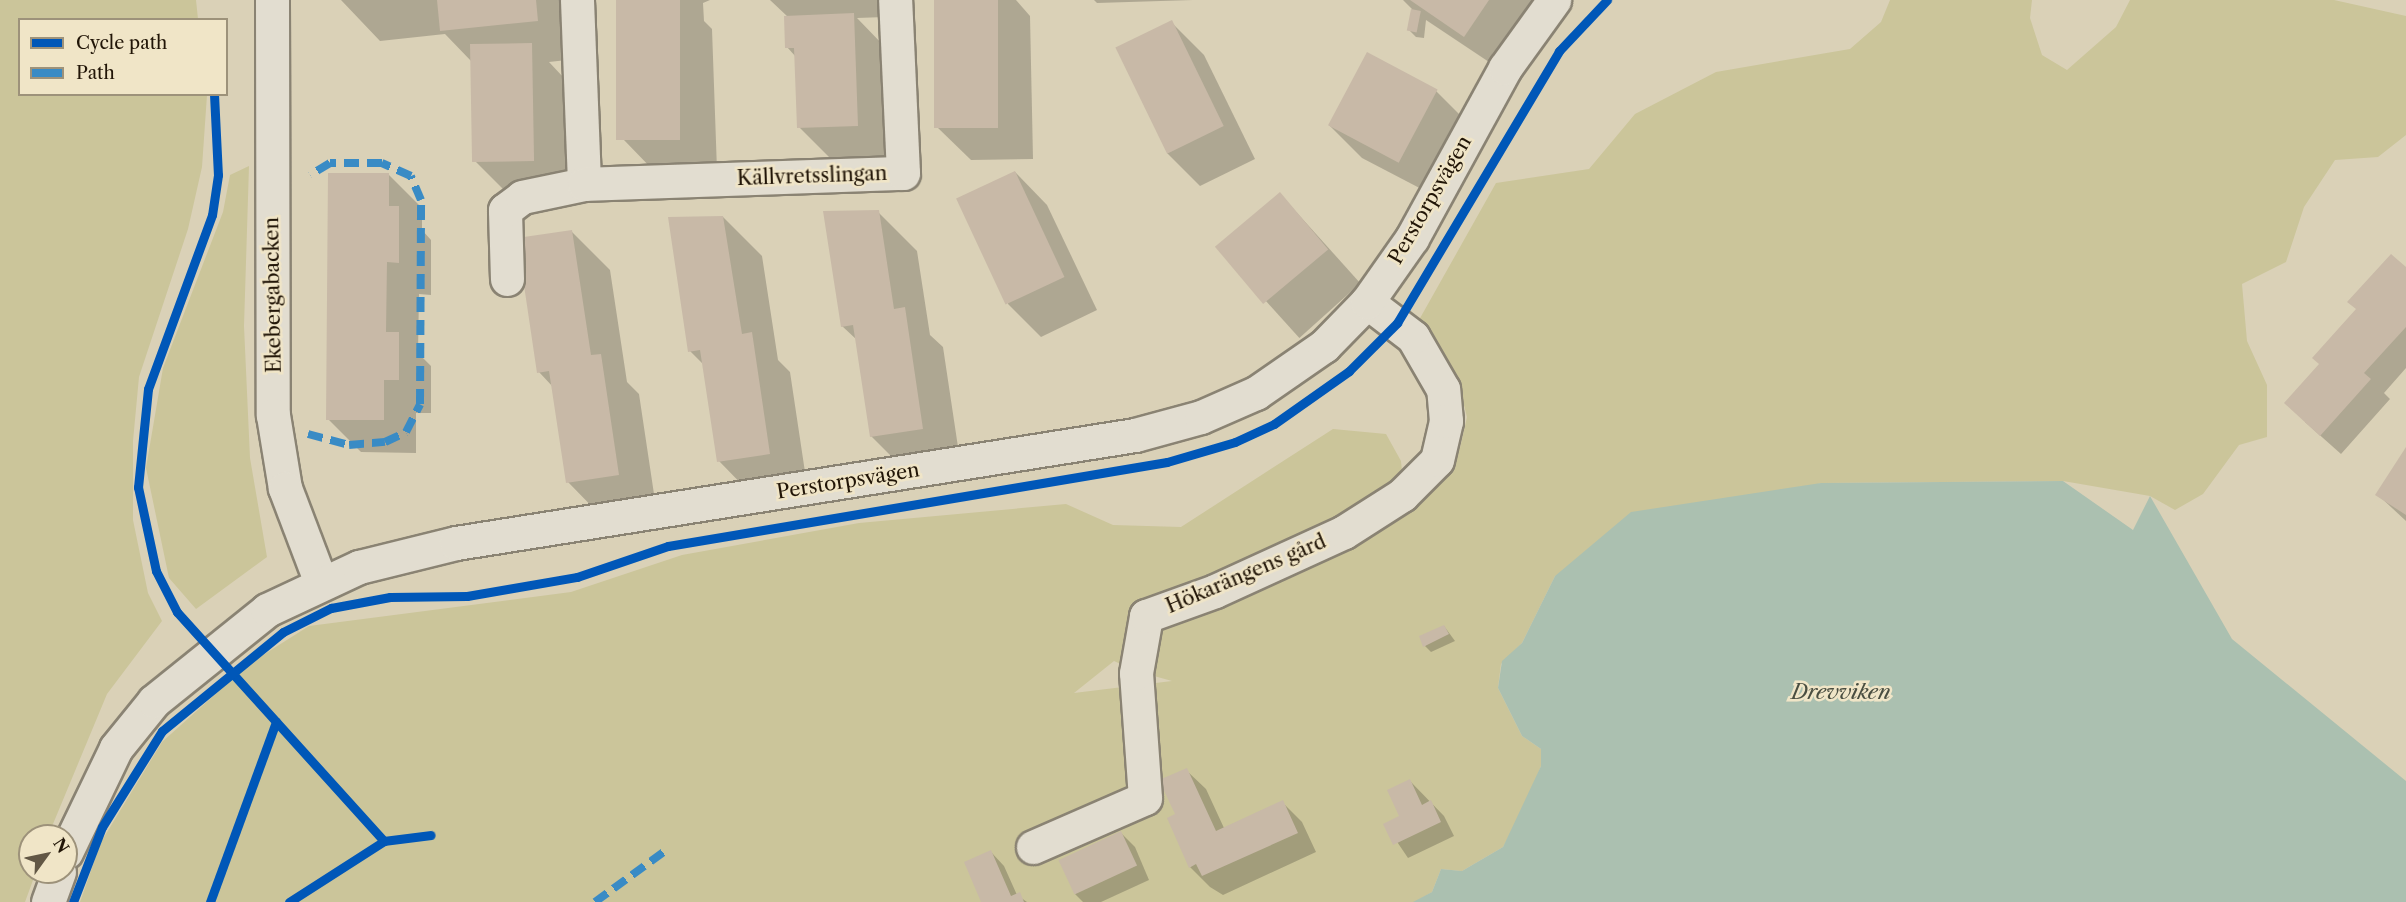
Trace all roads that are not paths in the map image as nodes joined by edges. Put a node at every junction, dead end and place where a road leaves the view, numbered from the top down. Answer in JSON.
{"nodes":[{"id":1,"x":272,"y":0,"type":"edge"},
{"id":2,"x":577,"y":0,"type":"edge"},
{"id":3,"x":895,"y":0,"type":"edge"},
{"id":4,"x":1554,"y":0,"type":"edge"},
{"id":5,"x":584,"y":184,"type":"junction"},
{"id":6,"x":507,"y":279,"type":"dead end"},
{"id":7,"x":1367,"y":302,"type":"junction"},
{"id":8,"x":321,"y":583,"type":"junction"},
{"id":9,"x":78,"y":827,"type":"edge"},
{"id":10,"x":1033,"y":847,"type":"dead end"},
{"id":11,"x":55,"y":884,"type":"edge"},
{"id":12,"x":48,"y":902,"type":"edge"}],
"edges":[{"from":1,"to":8,"type":"street","name":"Ekebergabacken"},
{"from":2,"to":5,"type":"street"},
{"from":3,"to":5,"type":"street","name":"Källvretsslingan"},
{"from":4,"to":7,"type":"street","name":"Perstorpsvägen"},
{"from":5,"to":6,"type":"street","name":"Källvretsslingan"},
{"from":7,"to":8,"type":"street","name":"Perstorpsvägen"},
{"from":7,"to":10,"type":"street","name":"Hökarängens gård"},
{"from":8,"to":9,"type":"street","name":"Perstorpsvägen"},
{"from":11,"to":12,"type":"street"}]}
